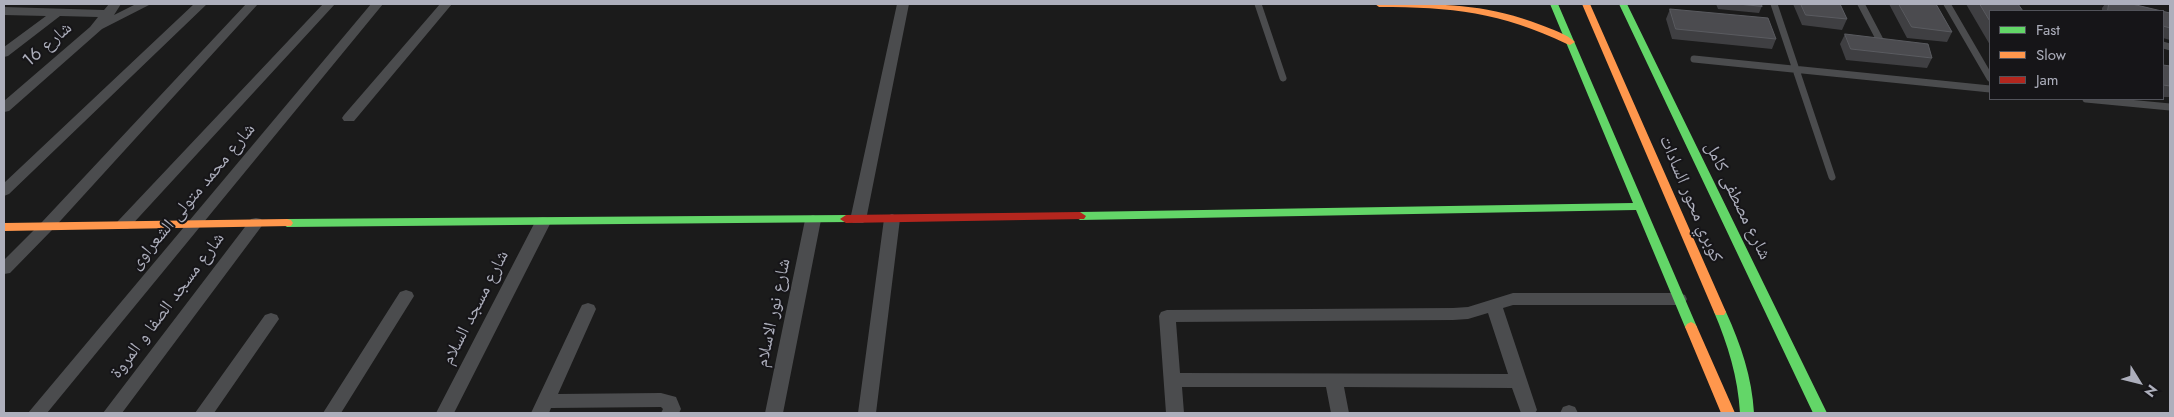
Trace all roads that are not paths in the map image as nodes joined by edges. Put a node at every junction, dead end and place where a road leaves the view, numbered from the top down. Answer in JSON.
{"nodes":[{"id":1,"x":145,"y":4,"type":"edge"},
{"id":2,"x":201,"y":4,"type":"edge"},
{"id":3,"x":252,"y":4,"type":"edge"},
{"id":4,"x":329,"y":4,"type":"edge"},
{"id":5,"x":377,"y":4,"type":"edge"},
{"id":6,"x":446,"y":4,"type":"edge"},
{"id":7,"x":903,"y":4,"type":"edge"},
{"id":8,"x":1258,"y":4,"type":"edge"},
{"id":9,"x":1379,"y":4,"type":"edge"},
{"id":10,"x":1442,"y":4,"type":"edge"},
{"id":11,"x":1554,"y":4,"type":"edge"},
{"id":12,"x":1586,"y":4,"type":"edge"},
{"id":13,"x":1623,"y":4,"type":"edge"},
{"id":14,"x":1774,"y":4,"type":"edge"},
{"id":15,"x":1861,"y":4,"type":"edge"},
{"id":16,"x":1947,"y":4,"type":"edge"},
{"id":17,"x":111,"y":9,"type":"edge"},
{"id":18,"x":4,"y":12,"type":"edge"},
{"id":19,"x":57,"y":13,"type":"junction"},
{"id":20,"x":1771,"y":23,"type":"edge"},
{"id":21,"x":1781,"y":24,"type":"junction"},
{"id":22,"x":94,"y":30,"type":"junction"},
{"id":23,"x":1570,"y":42,"type":"junction"},
{"id":24,"x":1882,"y":44,"type":"edge"},
{"id":25,"x":4,"y":52,"type":"edge"},
{"id":26,"x":1694,"y":59,"type":"dead end"},
{"id":27,"x":1796,"y":70,"type":"junction"},
{"id":28,"x":1989,"y":76,"type":"edge"},
{"id":29,"x":1283,"y":78,"type":"dead end"},
{"id":30,"x":1989,"y":89,"type":"edge"},
{"id":31,"x":2096,"y":100,"type":"edge"},
{"id":32,"x":2170,"y":107,"type":"edge"},
{"id":33,"x":4,"y":108,"type":"edge"},
{"id":34,"x":349,"y":118,"type":"dead end"},
{"id":35,"x":1832,"y":177,"type":"dead end"},
{"id":36,"x":4,"y":191,"type":"edge"},
{"id":37,"x":1639,"y":206,"type":"junction"},
{"id":38,"x":892,"y":219,"type":"junction"},
{"id":39,"x":813,"y":220,"type":"junction"},
{"id":40,"x":858,"y":220,"type":"junction"},
{"id":41,"x":543,"y":222,"type":"junction"},
{"id":42,"x":256,"y":223,"type":"junction"},
{"id":43,"x":196,"y":224,"type":"junction"},
{"id":44,"x":122,"y":225,"type":"junction"},
{"id":45,"x":47,"y":226,"type":"junction"},
{"id":46,"x":4,"y":227,"type":"edge"},
{"id":47,"x":4,"y":269,"type":"edge"},
{"id":48,"x":406,"y":296,"type":"dead end"},
{"id":49,"x":1679,"y":299,"type":"junction"},
{"id":50,"x":1494,"y":304,"type":"junction"},
{"id":51,"x":588,"y":309,"type":"dead end"},
{"id":52,"x":271,"y":319,"type":"dead end"},
{"id":53,"x":1172,"y":380,"type":"junction"},
{"id":54,"x":1334,"y":381,"type":"junction"},
{"id":55,"x":1518,"y":381,"type":"junction"},
{"id":56,"x":543,"y":407,"type":"edge"},
{"id":57,"x":1528,"y":410,"type":"dead end"},
{"id":58,"x":38,"y":413,"type":"edge"},
{"id":59,"x":112,"y":413,"type":"edge"},
{"id":60,"x":204,"y":413,"type":"edge"},
{"id":61,"x":332,"y":413,"type":"edge"},
{"id":62,"x":445,"y":413,"type":"edge"},
{"id":63,"x":670,"y":413,"type":"edge"},
{"id":64,"x":774,"y":413,"type":"edge"},
{"id":65,"x":867,"y":413,"type":"edge"},
{"id":66,"x":1175,"y":413,"type":"edge"},
{"id":67,"x":1340,"y":413,"type":"edge"},
{"id":68,"x":1728,"y":413,"type":"edge"},
{"id":69,"x":1747,"y":413,"type":"edge"},
{"id":70,"x":1820,"y":413,"type":"edge"}],
"edges":[{"from":1,"to":22,"type":"street","name":"شارع 16"},
{"from":2,"to":36,"type":"street"},
{"from":3,"to":45,"type":"street"},
{"from":4,"to":44,"type":"street"},
{"from":5,"to":43,"type":"street","name":"شارع محمد متولى الشعراوى"},
{"from":6,"to":34,"type":"street"},
{"from":7,"to":40,"type":"street"},
{"from":8,"to":29,"type":"lane"},
{"from":9,"to":10,"type":"main road"},
{"from":10,"to":23,"type":"main road"},
{"from":11,"to":23,"type":"main road"},
{"from":12,"to":69,"type":"main road","name":"كوبري محور السادات"},
{"from":13,"to":70,"type":"main road","name":"شارع مصطفى كامل"},
{"from":14,"to":21,"type":"lane"},
{"from":15,"to":24,"type":"lane"},
{"from":16,"to":28,"type":"lane"},
{"from":17,"to":19,"type":"street"},
{"from":17,"to":22,"type":"street","name":"شارع 16"},
{"from":18,"to":19,"type":"street"},
{"from":19,"to":25,"type":"street"},
{"from":20,"to":21,"type":"lane"},
{"from":21,"to":27,"type":"lane"},
{"from":22,"to":33,"type":"street","name":"شارع 16"},
{"from":23,"to":37,"type":"main road"},
{"from":26,"to":27,"type":"lane"},
{"from":27,"to":30,"type":"lane"},
{"from":27,"to":35,"type":"lane"},
{"from":31,"to":32,"type":"lane"},
{"from":37,"to":38,"type":"main road"},
{"from":37,"to":49,"type":"main road"},
{"from":38,"to":40,"type":"main road"},
{"from":38,"to":65,"type":"street"},
{"from":39,"to":40,"type":"main road"},
{"from":39,"to":41,"type":"main road"},
{"from":39,"to":64,"type":"street","name":"شارع نور الاسلام"},
{"from":41,"to":42,"type":"main road"},
{"from":41,"to":62,"type":"street","name":"شارع مسجد السلام"},
{"from":42,"to":43,"type":"main road"},
{"from":42,"to":59,"type":"street","name":"شارع مسجد الصفا و المروة"},
{"from":43,"to":44,"type":"main road"},
{"from":43,"to":58,"type":"street","name":"شارع محمد متولى الشعراوى"},
{"from":44,"to":45,"type":"main road"},
{"from":45,"to":46,"type":"main road"},
{"from":45,"to":47,"type":"street"},
{"from":48,"to":61,"type":"street"},
{"from":49,"to":50,"type":"street"},
{"from":49,"to":68,"type":"main road"},
{"from":50,"to":53,"type":"street"},
{"from":50,"to":55,"type":"street"},
{"from":51,"to":56,"type":"street"},
{"from":52,"to":60,"type":"street"},
{"from":53,"to":54,"type":"street"},
{"from":53,"to":66,"type":"street"},
{"from":54,"to":55,"type":"street"},
{"from":54,"to":67,"type":"street"},
{"from":55,"to":57,"type":"street"},
{"from":56,"to":63,"type":"street"}]}
